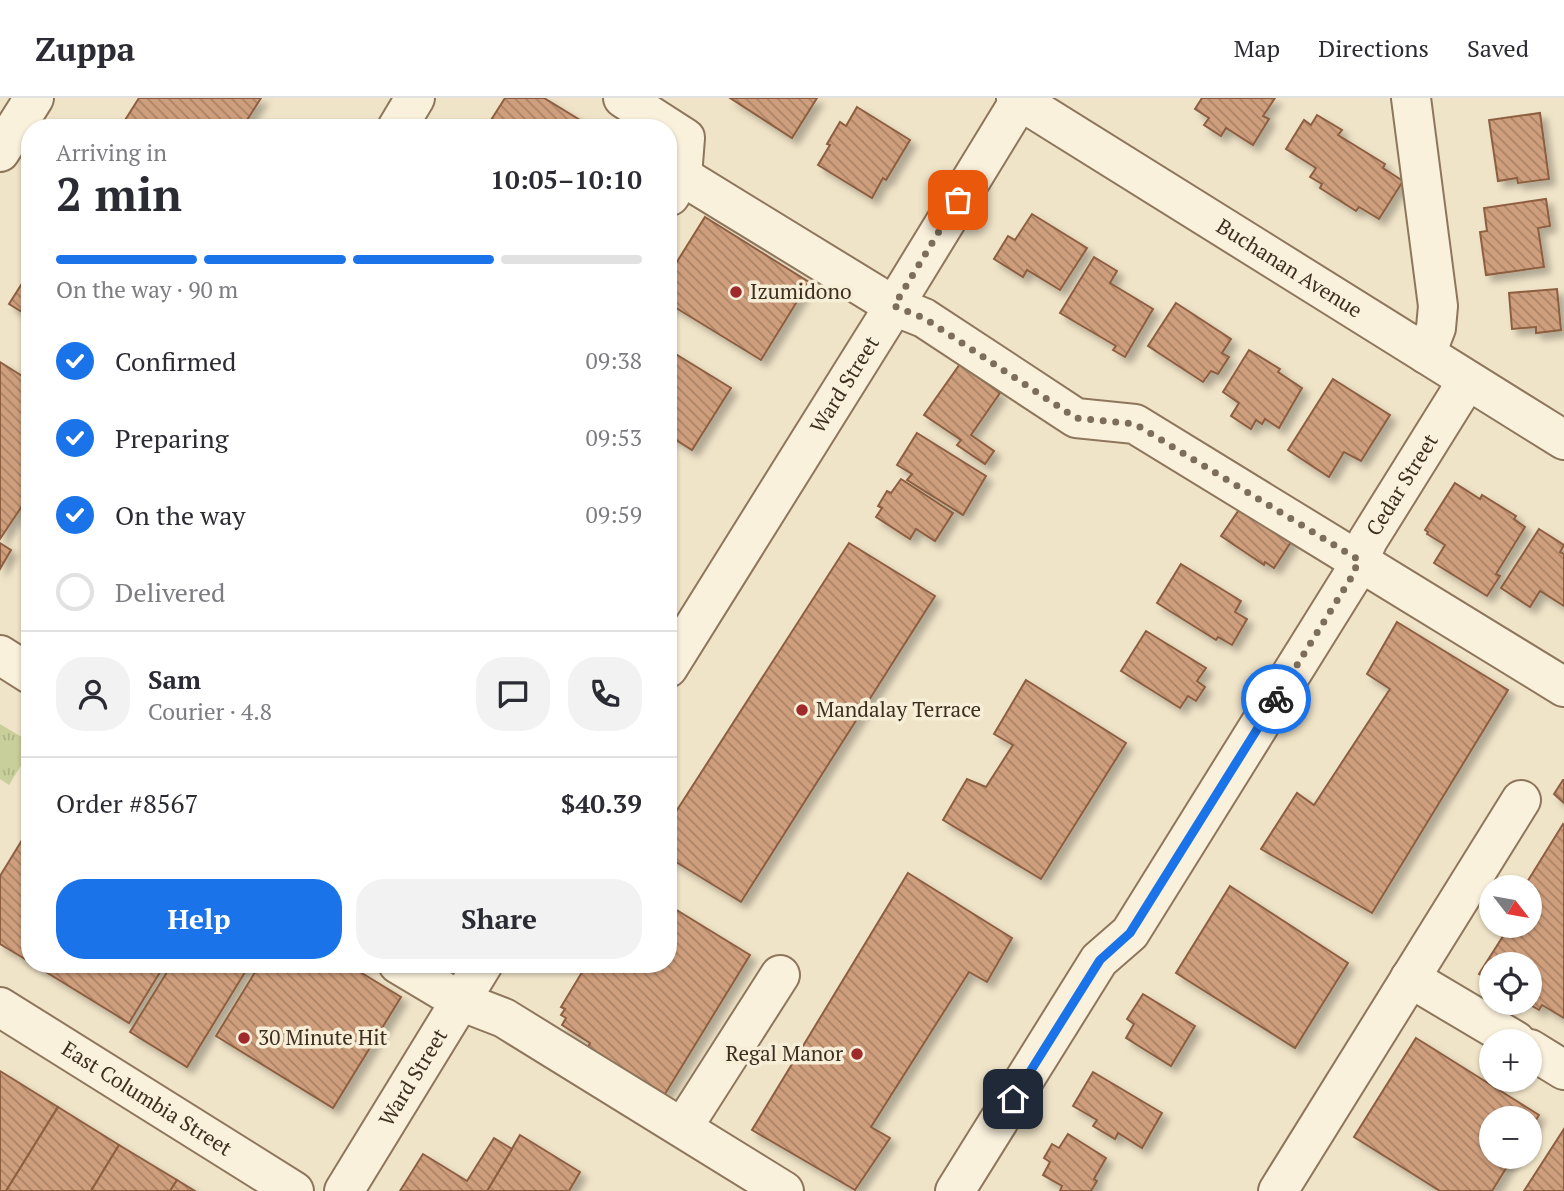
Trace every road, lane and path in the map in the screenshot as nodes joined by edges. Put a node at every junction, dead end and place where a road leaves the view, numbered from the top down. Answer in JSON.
{"nodes":[{"id":1,"x":34,"y":98,"type":"edge"},
{"id":2,"x":415,"y":98,"type":"edge"},
{"id":3,"x":623,"y":98,"type":"edge"},
{"id":4,"x":1412,"y":98,"type":"edge"},
{"id":5,"x":1018,"y":99,"type":"edge"},
{"id":6,"x":402,"y":119,"type":"edge"},
{"id":7,"x":656,"y":119,"type":"edge"},
{"id":8,"x":677,"y":133,"type":"edge"},
{"id":9,"x":0,"y":152,"type":"edge"},
{"id":10,"x":677,"y":177,"type":"edge"},
{"id":11,"x":677,"y":188,"type":"edge"},
{"id":12,"x":894,"y":306,"type":"junction"},
{"id":13,"x":1426,"y":354,"type":"junction"},
{"id":14,"x":1467,"y":381,"type":"junction"},
{"id":15,"x":1564,"y":440,"type":"edge"},
{"id":16,"x":1359,"y":560,"type":"junction"},
{"id":17,"x":677,"y":654,"type":"edge"},
{"id":18,"x":0,"y":656,"type":"edge"},
{"id":19,"x":21,"y":669,"type":"edge"},
{"id":20,"x":1564,"y":687,"type":"edge"},
{"id":21,"x":1521,"y":800,"type":"dead end"},
{"id":22,"x":413,"y":973,"type":"edge"},
{"id":23,"x":477,"y":973,"type":"edge"},
{"id":24,"x":780,"y":975,"type":"dead end"},
{"id":25,"x":1410,"y":978,"type":"junction"},
{"id":26,"x":460,"y":1001,"type":"junction"},
{"id":27,"x":0,"y":1007,"type":"edge"},
{"id":28,"x":1496,"y":1029,"type":"edge"},
{"id":29,"x":1542,"y":1056,"type":"edge"},
{"id":30,"x":1564,"y":1070,"type":"edge"},
{"id":31,"x":683,"y":1128,"type":"junction"},
{"id":32,"x":294,"y":1191,"type":"edge"},
{"id":33,"x":344,"y":1191,"type":"edge"},
{"id":34,"x":784,"y":1191,"type":"edge"},
{"id":35,"x":955,"y":1191,"type":"edge"},
{"id":36,"x":1278,"y":1191,"type":"edge"}],
"edges":[{"from":1,"to":9,"type":"street"},
{"from":2,"to":6,"type":"street"},
{"from":3,"to":7,"type":"street"},
{"from":4,"to":13,"type":"street"},
{"from":5,"to":12,"type":"street","name":"Ward Street"},
{"from":5,"to":13,"type":"street","name":"Buchanan Avenue"},
{"from":8,"to":10,"type":"street"},
{"from":11,"to":12,"type":"street"},
{"from":12,"to":16,"type":"street"},
{"from":12,"to":17,"type":"street","name":"Ward Street"},
{"from":13,"to":14,"type":"street","name":"Buchanan Avenue"},
{"from":14,"to":15,"type":"street","name":"Buchanan Avenue"},
{"from":14,"to":16,"type":"street","name":"Cedar Street"},
{"from":16,"to":20,"type":"street"},
{"from":16,"to":35,"type":"street","name":"Cedar Street"},
{"from":18,"to":19,"type":"street"},
{"from":21,"to":25,"type":"street"},
{"from":22,"to":26,"type":"street"},
{"from":23,"to":26,"type":"street","name":"Ward Street"},
{"from":24,"to":31,"type":"street"},
{"from":25,"to":28,"type":"street"},
{"from":25,"to":36,"type":"street"},
{"from":26,"to":31,"type":"street"},
{"from":26,"to":33,"type":"street","name":"Ward Street"},
{"from":27,"to":32,"type":"street","name":"East Columbia Street"},
{"from":29,"to":30,"type":"street"},
{"from":31,"to":34,"type":"street"}]}
